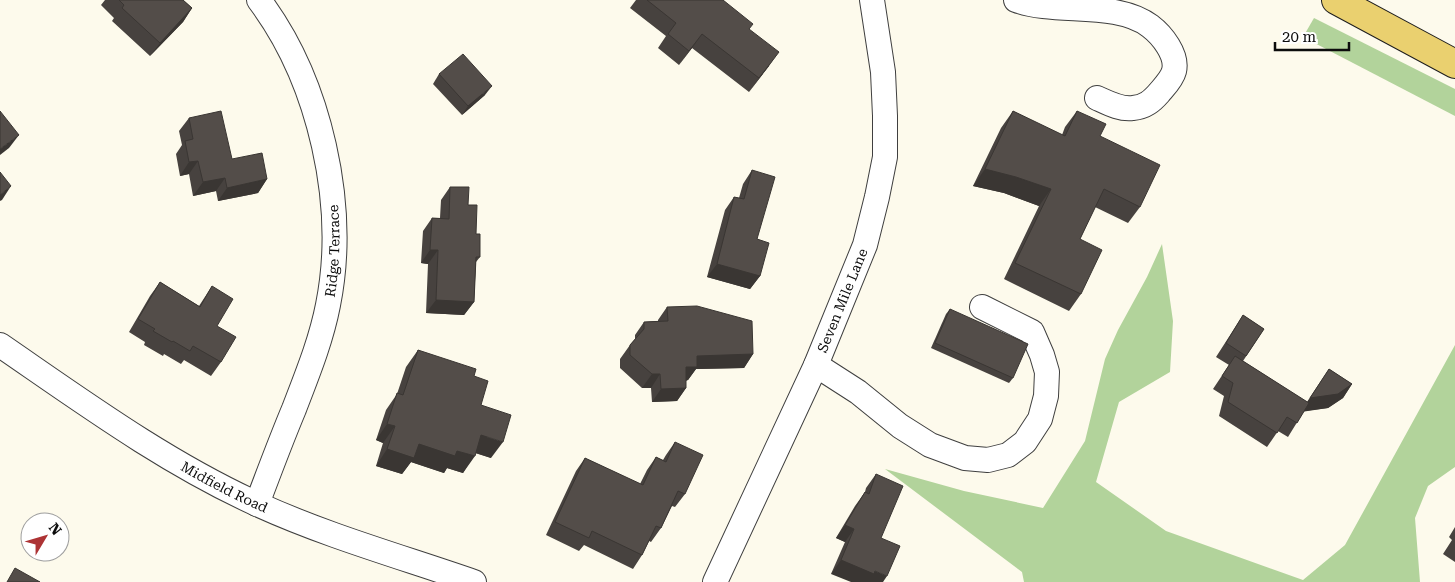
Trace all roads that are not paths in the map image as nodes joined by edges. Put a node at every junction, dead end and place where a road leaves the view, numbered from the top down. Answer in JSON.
{"nodes":[{"id":1,"x":259,"y":0,"type":"edge"},
{"id":2,"x":872,"y":0,"type":"edge"},
{"id":3,"x":1016,"y":0,"type":"edge"},
{"id":4,"x":1336,"y":0,"type":"edge"},
{"id":5,"x":1455,"y":64,"type":"edge"},
{"id":6,"x":1097,"y":98,"type":"dead end"},
{"id":7,"x":982,"y":307,"type":"dead end"},
{"id":8,"x":0,"y":346,"type":"edge"},
{"id":9,"x":816,"y":365,"type":"junction"},
{"id":10,"x":257,"y":504,"type":"junction"},
{"id":11,"x":474,"y":582,"type":"edge"},
{"id":12,"x":715,"y":582,"type":"edge"}],
"edges":[{"from":1,"to":10,"type":"street","name":"Ridge Terrace"},
{"from":2,"to":9,"type":"street","name":"Seven Mile Lane"},
{"from":3,"to":6,"type":"street"},
{"from":4,"to":5,"type":"main road"},
{"from":7,"to":9,"type":"street"},
{"from":8,"to":10,"type":"street","name":"Midfield Road"},
{"from":9,"to":12,"type":"street","name":"Seven Mile Lane"},
{"from":10,"to":11,"type":"street","name":"Midfield Road"}]}
